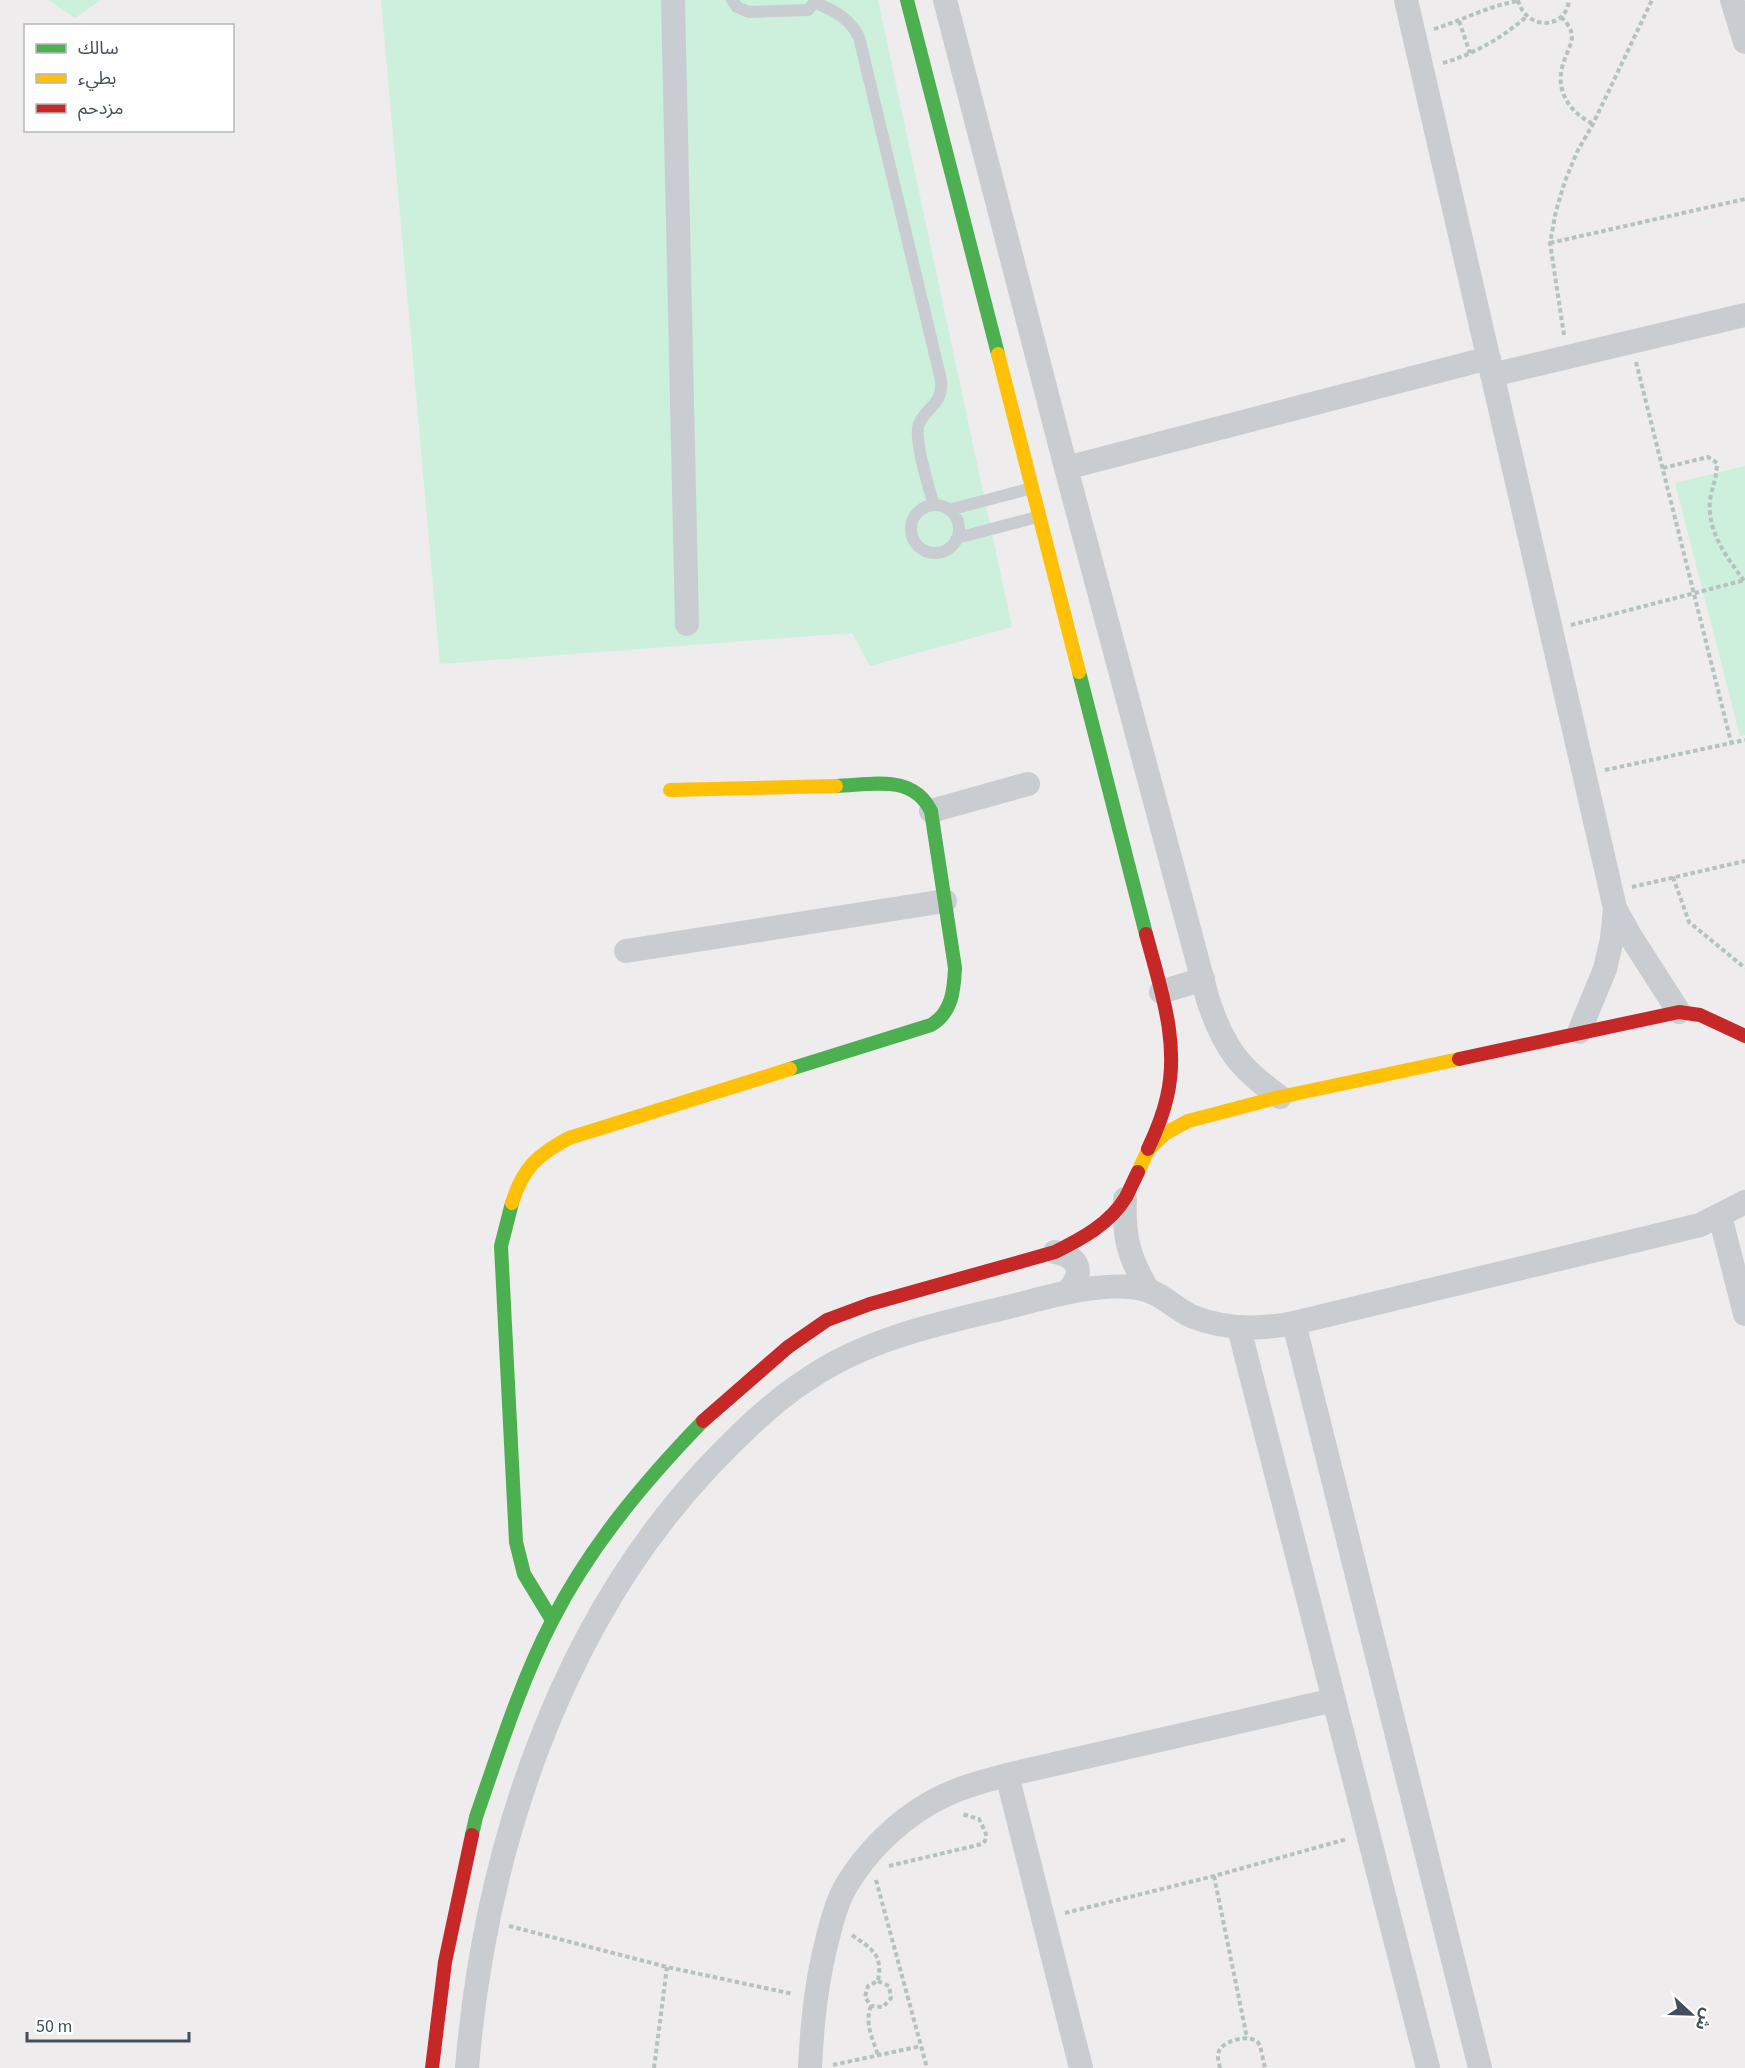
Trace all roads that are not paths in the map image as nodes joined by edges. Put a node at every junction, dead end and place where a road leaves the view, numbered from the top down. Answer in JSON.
{"nodes":[{"id":1,"x":673,"y":0,"type":"edge"},
{"id":2,"x":732,"y":0,"type":"edge"},
{"id":3,"x":907,"y":0,"type":"edge"},
{"id":4,"x":945,"y":0,"type":"edge"},
{"id":5,"x":1406,"y":0,"type":"edge"},
{"id":6,"x":1732,"y":0,"type":"edge"},
{"id":7,"x":817,"y":1,"type":"edge"},
{"id":8,"x":1745,"y":42,"type":"edge"},
{"id":9,"x":1745,"y":315,"type":"edge"},
{"id":10,"x":1491,"y":367,"type":"junction"},
{"id":11,"x":1066,"y":468,"type":"junction"},
{"id":12,"x":1033,"y":488,"type":"junction"},
{"id":13,"x":934,"y":505,"type":"junction"},
{"id":14,"x":949,"y":510,"type":"junction"},
{"id":15,"x":1040,"y":516,"type":"junction"},
{"id":16,"x":957,"y":538,"type":"junction"},
{"id":17,"x":687,"y":624,"type":"dead end"},
{"id":18,"x":1028,"y":784,"type":"dead end"},
{"id":19,"x":670,"y":790,"type":"dead end"},
{"id":20,"x":931,"y":811,"type":"junction"},
{"id":21,"x":1613,"y":899,"type":"junction"},
{"id":22,"x":945,"y":901,"type":"junction"},
{"id":23,"x":626,"y":951,"type":"dead end"},
{"id":24,"x":1203,"y":979,"type":"junction"},
{"id":25,"x":1161,"y":992,"type":"junction"},
{"id":26,"x":1679,"y":1012,"type":"junction"},
{"id":27,"x":1579,"y":1032,"type":"junction"},
{"id":28,"x":1745,"y":1036,"type":"edge"},
{"id":29,"x":1280,"y":1097,"type":"junction"},
{"id":30,"x":1148,"y":1150,"type":"junction"},
{"id":31,"x":1125,"y":1199,"type":"junction"},
{"id":32,"x":1745,"y":1202,"type":"edge"},
{"id":33,"x":1720,"y":1216,"type":"junction"},
{"id":34,"x":1055,"y":1252,"type":"junction"},
{"id":35,"x":1148,"y":1290,"type":"junction"},
{"id":36,"x":1066,"y":1293,"type":"junction"},
{"id":37,"x":1745,"y":1314,"type":"edge"},
{"id":38,"x":1294,"y":1323,"type":"junction"},
{"id":39,"x":1239,"y":1328,"type":"junction"},
{"id":40,"x":552,"y":1620,"type":"junction"},
{"id":41,"x":1334,"y":1700,"type":"junction"},
{"id":42,"x":1007,"y":1775,"type":"junction"},
{"id":43,"x":819,"y":2067,"type":"edge"},
{"id":44,"x":432,"y":2068,"type":"edge"},
{"id":45,"x":467,"y":2068,"type":"edge"},
{"id":46,"x":1081,"y":2068,"type":"edge"},
{"id":47,"x":1428,"y":2068,"type":"edge"},
{"id":48,"x":1480,"y":2068,"type":"edge"}],
"edges":[{"from":1,"to":17,"type":"street"},
{"from":2,"to":7,"type":"lane"},
{"from":3,"to":12,"type":"street"},
{"from":4,"to":11,"type":"street"},
{"from":5,"to":10,"type":"street"},
{"from":6,"to":8,"type":"street"},
{"from":7,"to":13,"type":"lane"},
{"from":9,"to":10,"type":"street"},
{"from":10,"to":11,"type":"street"},
{"from":10,"to":21,"type":"street"},
{"from":11,"to":24,"type":"street"},
{"from":12,"to":14,"type":"lane"},
{"from":12,"to":15,"type":"street"},
{"from":13,"to":14,"type":"lane"},
{"from":13,"to":16,"type":"lane"},
{"from":14,"to":16,"type":"lane"},
{"from":15,"to":16,"type":"lane"},
{"from":15,"to":25,"type":"street"},
{"from":18,"to":20,"type":"street"},
{"from":19,"to":20,"type":"street"},
{"from":20,"to":22,"type":"street"},
{"from":21,"to":26,"type":"street"},
{"from":21,"to":27,"type":"street"},
{"from":22,"to":23,"type":"street"},
{"from":22,"to":40,"type":"street"},
{"from":24,"to":25,"type":"street"},
{"from":24,"to":29,"type":"street"},
{"from":25,"to":30,"type":"street"},
{"from":26,"to":27,"type":"street"},
{"from":26,"to":28,"type":"street"},
{"from":27,"to":29,"type":"street"},
{"from":29,"to":30,"type":"street"},
{"from":30,"to":31,"type":"street"},
{"from":31,"to":34,"type":"street"},
{"from":31,"to":35,"type":"street"},
{"from":32,"to":33,"type":"street"},
{"from":33,"to":37,"type":"street"},
{"from":33,"to":38,"type":"street"},
{"from":34,"to":36,"type":"street"},
{"from":34,"to":40,"type":"street"},
{"from":35,"to":36,"type":"street"},
{"from":35,"to":39,"type":"street"},
{"from":36,"to":45,"type":"street"},
{"from":38,"to":39,"type":"street"},
{"from":38,"to":48,"type":"street"},
{"from":39,"to":41,"type":"street"},
{"from":40,"to":44,"type":"street"},
{"from":41,"to":42,"type":"street"},
{"from":41,"to":47,"type":"street"},
{"from":42,"to":43,"type":"street"},
{"from":42,"to":46,"type":"street"}]}
